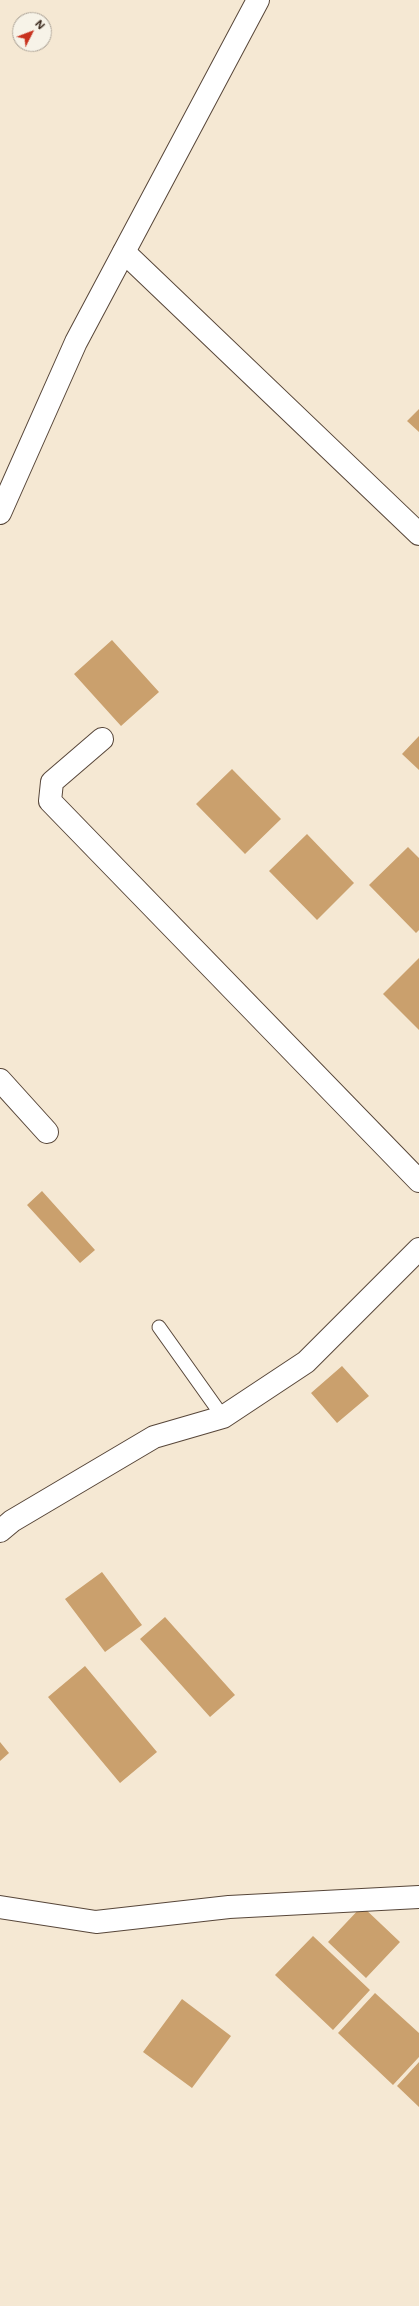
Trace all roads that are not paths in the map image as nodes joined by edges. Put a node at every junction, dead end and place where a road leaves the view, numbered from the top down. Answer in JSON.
{"nodes":[{"id":1,"x":258,"y":0,"type":"edge"},
{"id":2,"x":124,"y":252,"type":"junction"},
{"id":3,"x":0,"y":513,"type":"edge"},
{"id":4,"x":419,"y":534,"type":"edge"},
{"id":5,"x":102,"y":739,"type":"dead end"},
{"id":6,"x":0,"y":1080,"type":"edge"},
{"id":7,"x":47,"y":1132,"type":"dead end"},
{"id":8,"x":419,"y":1181,"type":"edge"},
{"id":9,"x":419,"y":1249,"type":"edge"},
{"id":10,"x":159,"y":1327,"type":"dead end"},
{"id":11,"x":223,"y":1417,"type":"junction"},
{"id":12,"x":0,"y":1531,"type":"edge"},
{"id":13,"x":419,"y":1897,"type":"edge"},
{"id":14,"x":0,"y":1907,"type":"edge"}],
"edges":[{"from":1,"to":2,"type":"street"},
{"from":2,"to":3,"type":"street"},
{"from":2,"to":4,"type":"street"},
{"from":5,"to":8,"type":"street"},
{"from":6,"to":7,"type":"street"},
{"from":9,"to":11,"type":"street"},
{"from":10,"to":11,"type":"lane"},
{"from":11,"to":12,"type":"street"},
{"from":13,"to":14,"type":"street"}]}
